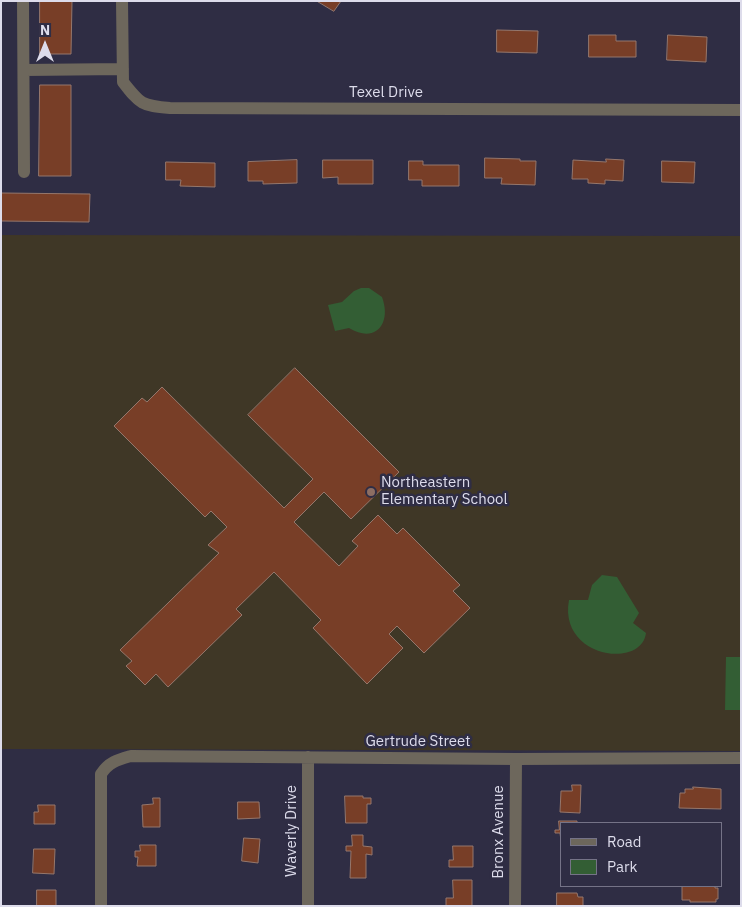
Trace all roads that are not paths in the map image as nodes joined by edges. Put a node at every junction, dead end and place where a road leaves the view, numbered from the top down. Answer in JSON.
{"nodes":[{"id":1,"x":23,"y":1,"type":"edge"},
{"id":2,"x":122,"y":1,"type":"edge"},
{"id":3,"x":123,"y":69,"type":"junction"},
{"id":4,"x":24,"y":70,"type":"junction"},
{"id":5,"x":741,"y":110,"type":"edge"},
{"id":6,"x":24,"y":172,"type":"dead end"},
{"id":7,"x":308,"y":757,"type":"junction"},
{"id":8,"x":741,"y":758,"type":"edge"},
{"id":9,"x":516,"y":759,"type":"junction"},
{"id":10,"x":101,"y":906,"type":"edge"},
{"id":11,"x":308,"y":906,"type":"edge"},
{"id":12,"x":515,"y":906,"type":"edge"}],
"edges":[{"from":1,"to":4,"type":"street"},
{"from":2,"to":3,"type":"street","name":"Texel Drive"},
{"from":3,"to":4,"type":"street"},
{"from":3,"to":5,"type":"street","name":"Texel Drive"},
{"from":4,"to":6,"type":"street"},
{"from":7,"to":9,"type":"street","name":"Gertrude Street"},
{"from":7,"to":10,"type":"street","name":"Gertrude Street"},
{"from":7,"to":11,"type":"street","name":"Waverly Drive"},
{"from":8,"to":9,"type":"street","name":"Gertrude Street"},
{"from":9,"to":12,"type":"street","name":"Bronx Avenue"}]}
